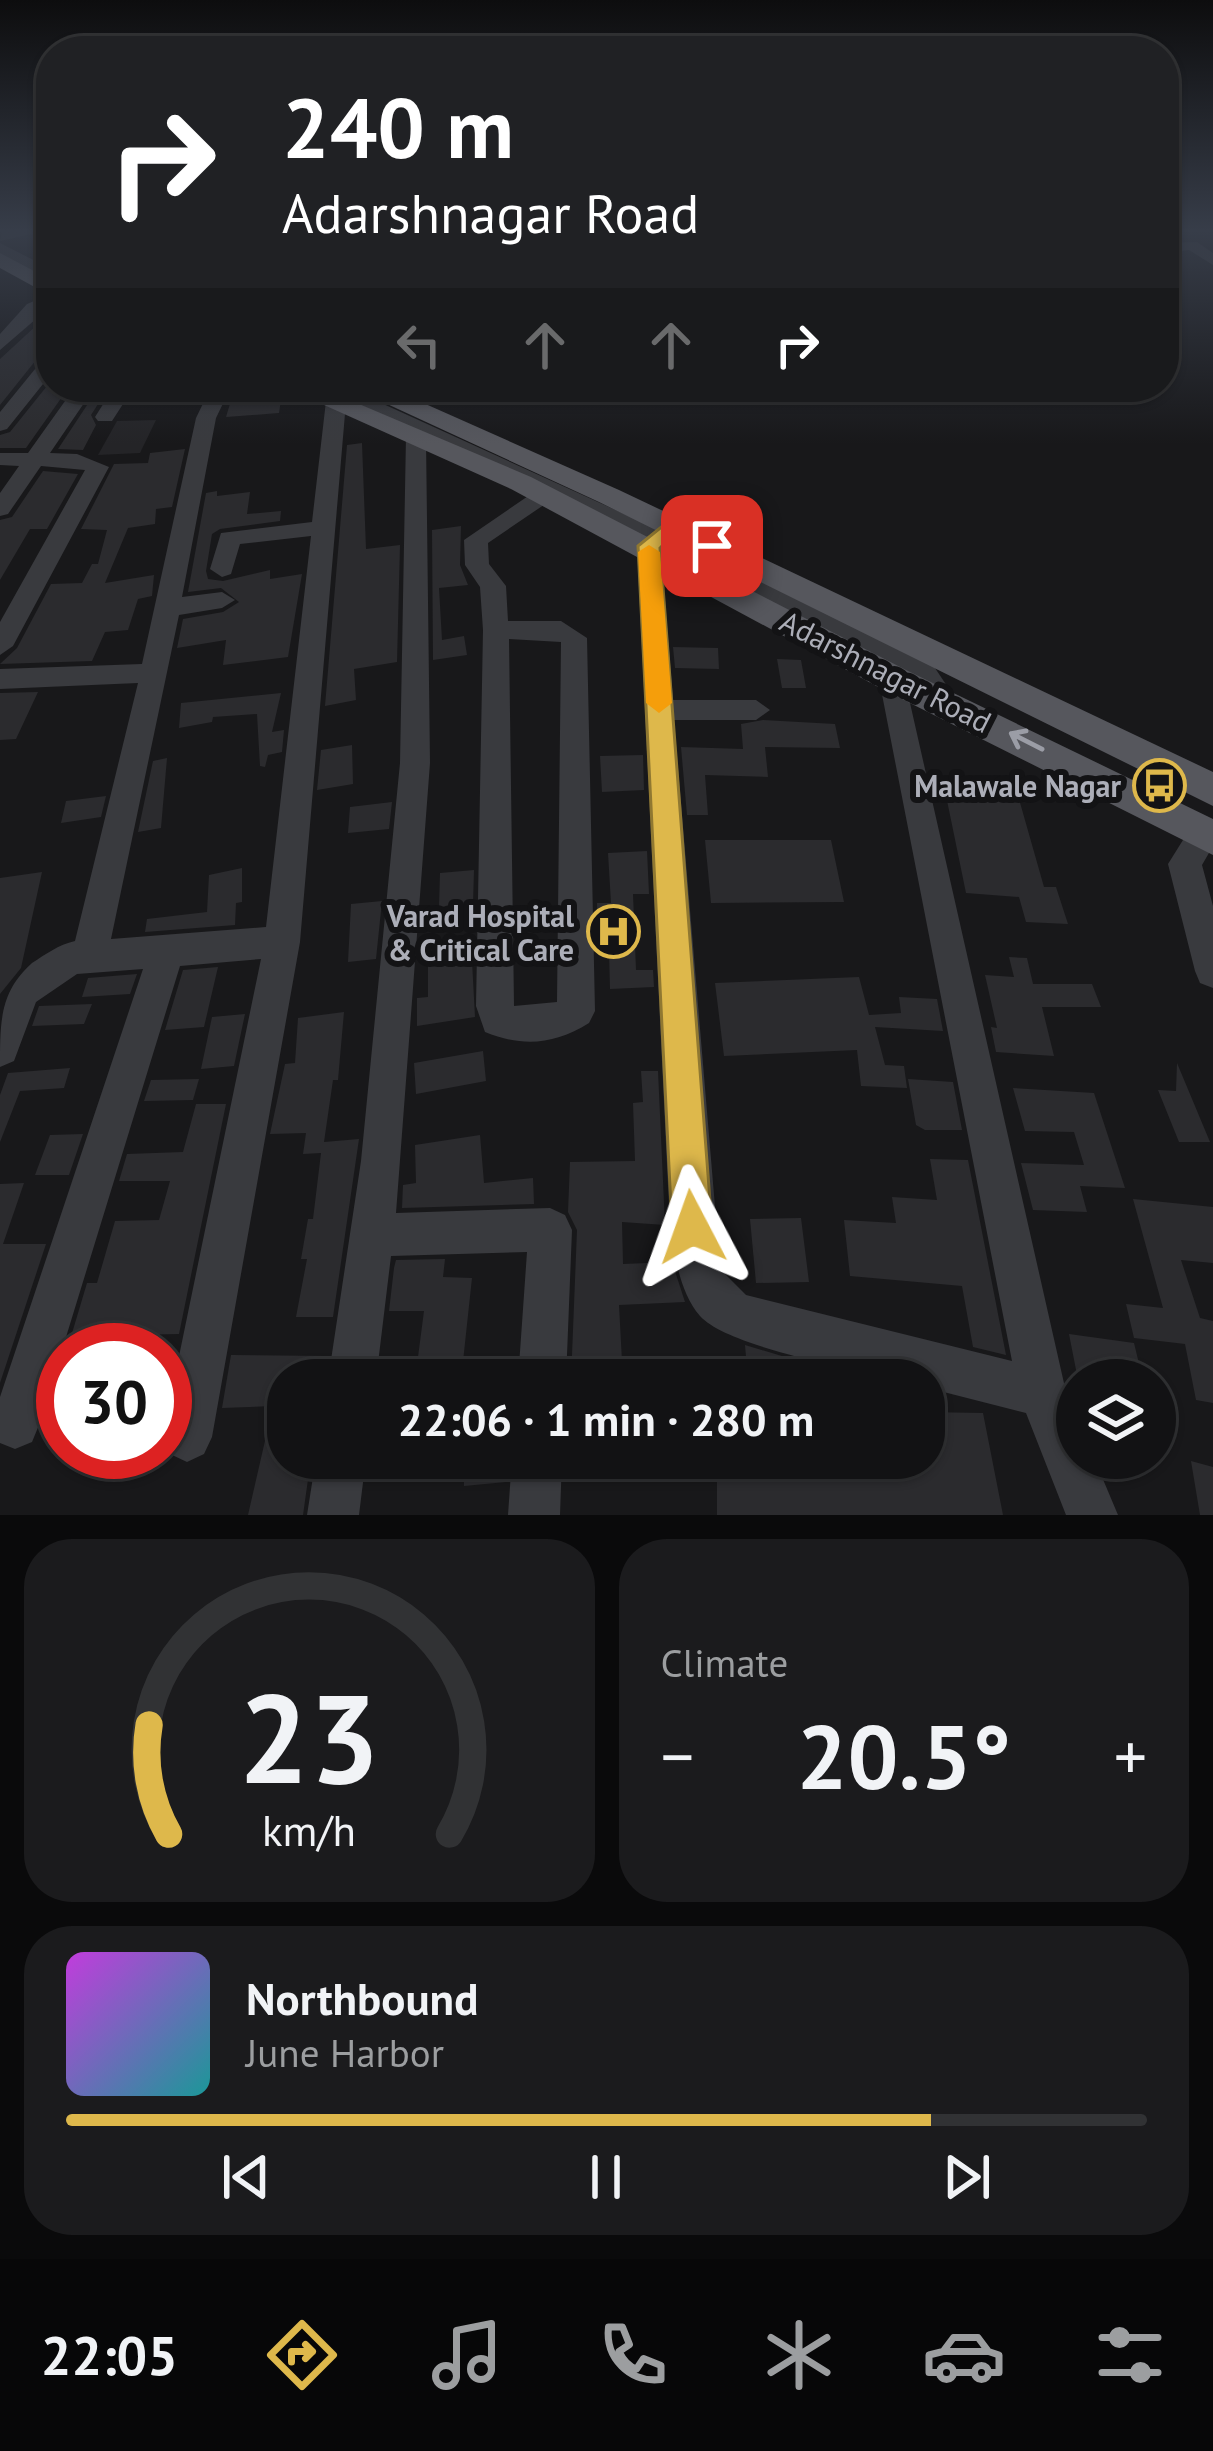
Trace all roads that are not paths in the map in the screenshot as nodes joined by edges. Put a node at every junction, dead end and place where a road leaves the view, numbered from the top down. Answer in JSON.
{"nodes":[{"id":1,"x":36,"y":309,"type":"edge"},
{"id":2,"x":26,"y":316,"type":"junction"},
{"id":3,"x":0,"y":320,"type":"edge"},
{"id":4,"x":0,"y":345,"type":"edge"},
{"id":5,"x":36,"y":381,"type":"edge"},
{"id":6,"x":74,"y":402,"type":"edge"},
{"id":7,"x":114,"y":402,"type":"edge"},
{"id":8,"x":212,"y":402,"type":"edge"},
{"id":9,"x":343,"y":402,"type":"edge"},
{"id":10,"x":360,"y":402,"type":"edge"},
{"id":11,"x":383,"y":402,"type":"edge"},
{"id":12,"x":105,"y":417,"type":"dead end"},
{"id":13,"x":0,"y":425,"type":"edge"},
{"id":14,"x":416,"y":436,"type":"junction"},
{"id":15,"x":0,"y":459,"type":"edge"},
{"id":16,"x":33,"y":460,"type":"junction"},
{"id":17,"x":545,"y":495,"type":"junction"},
{"id":18,"x":0,"y":509,"type":"edge"},
{"id":19,"x":324,"y":528,"type":"junction"},
{"id":20,"x":659,"y":537,"type":"junction"},
{"id":21,"x":222,"y":569,"type":"dead end"},
{"id":22,"x":222,"y":600,"type":"dead end"},
{"id":23,"x":165,"y":608,"type":"junction"},
{"id":24,"x":496,"y":630,"type":"junction"},
{"id":25,"x":0,"y":646,"type":"edge"},
{"id":26,"x":958,"y":665,"type":"junction"},
{"id":27,"x":152,"y":673,"type":"junction"},
{"id":28,"x":908,"y":674,"type":"junction"},
{"id":29,"x":0,"y":679,"type":"edge"},
{"id":30,"x":659,"y":710,"type":"junction"},
{"id":31,"x":756,"y":710,"type":"dead end"},
{"id":32,"x":1213,"y":790,"type":"edge"},
{"id":33,"x":1209,"y":836,"type":"edge"},
{"id":34,"x":282,"y":942,"type":"junction"},
{"id":35,"x":166,"y":950,"type":"junction"},
{"id":36,"x":90,"y":953,"type":"junction"},
{"id":37,"x":1213,"y":971,"type":"edge"},
{"id":38,"x":0,"y":1048,"type":"edge"},
{"id":39,"x":372,"y":1235,"type":"junction"},
{"id":40,"x":355,"y":1359,"type":"edge"},
{"id":41,"x":543,"y":1359,"type":"edge"},
{"id":42,"x":1042,"y":1393,"type":"junction"},
{"id":43,"x":192,"y":1411,"type":"edge"},
{"id":44,"x":15,"y":1425,"type":"dead end"},
{"id":45,"x":338,"y":1479,"type":"edge"},
{"id":46,"x":536,"y":1479,"type":"edge"},
{"id":47,"x":333,"y":1515,"type":"edge"},
{"id":48,"x":534,"y":1515,"type":"edge"},
{"id":49,"x":1092,"y":1515,"type":"edge"}],
"edges":[{"from":1,"to":2,"type":"street"},
{"from":2,"to":3,"type":"street"},
{"from":2,"to":4,"type":"street"},
{"from":5,"to":13,"type":"street"},
{"from":6,"to":16,"type":"street"},
{"from":7,"to":12,"type":"street"},
{"from":8,"to":23,"type":"street"},
{"from":9,"to":19,"type":"street"},
{"from":10,"to":14,"type":"main road","name":"Adarshnagar Road"},
{"from":11,"to":20,"type":"main road","name":"Adarshnagar Road"},
{"from":14,"to":17,"type":"main road","name":"Adarshnagar Road"},
{"from":14,"to":39,"type":"street"},
{"from":15,"to":16,"type":"street"},
{"from":16,"to":18,"type":"street"},
{"from":16,"to":25,"type":"street"},
{"from":17,"to":20,"type":"main road","name":"Adarshnagar Road"},
{"from":17,"to":24,"type":"street"},
{"from":19,"to":21,"type":"street"},
{"from":19,"to":34,"type":"street"},
{"from":20,"to":26,"type":"main road","name":"Adarshnagar Road"},
{"from":20,"to":28,"type":"main road","name":"Adarshnagar Road"},
{"from":20,"to":30,"type":"street"},
{"from":22,"to":23,"type":"street"},
{"from":23,"to":27,"type":"street"},
{"from":24,"to":24,"type":"street"},
{"from":26,"to":28,"type":"street"},
{"from":26,"to":32,"type":"main road","name":"Adarshnagar Road"},
{"from":27,"to":29,"type":"street"},
{"from":27,"to":36,"type":"street"},
{"from":33,"to":28,"type":"main road","name":"Adarshnagar Road","one_way":true},
{"from":28,"to":42,"type":"street"},
{"from":30,"to":31,"type":"street"},
{"from":30,"to":42,"type":"street"},
{"from":33,"to":37,"type":"street"},
{"from":34,"to":35,"type":"street"},
{"from":34,"to":43,"type":"street"},
{"from":35,"to":36,"type":"street"},
{"from":35,"to":44,"type":"street"},
{"from":36,"to":38,"type":"street"},
{"from":39,"to":40,"type":"street"},
{"from":39,"to":41,"type":"street"},
{"from":42,"to":49,"type":"street"},
{"from":45,"to":47,"type":"street"},
{"from":46,"to":48,"type":"street"}]}
